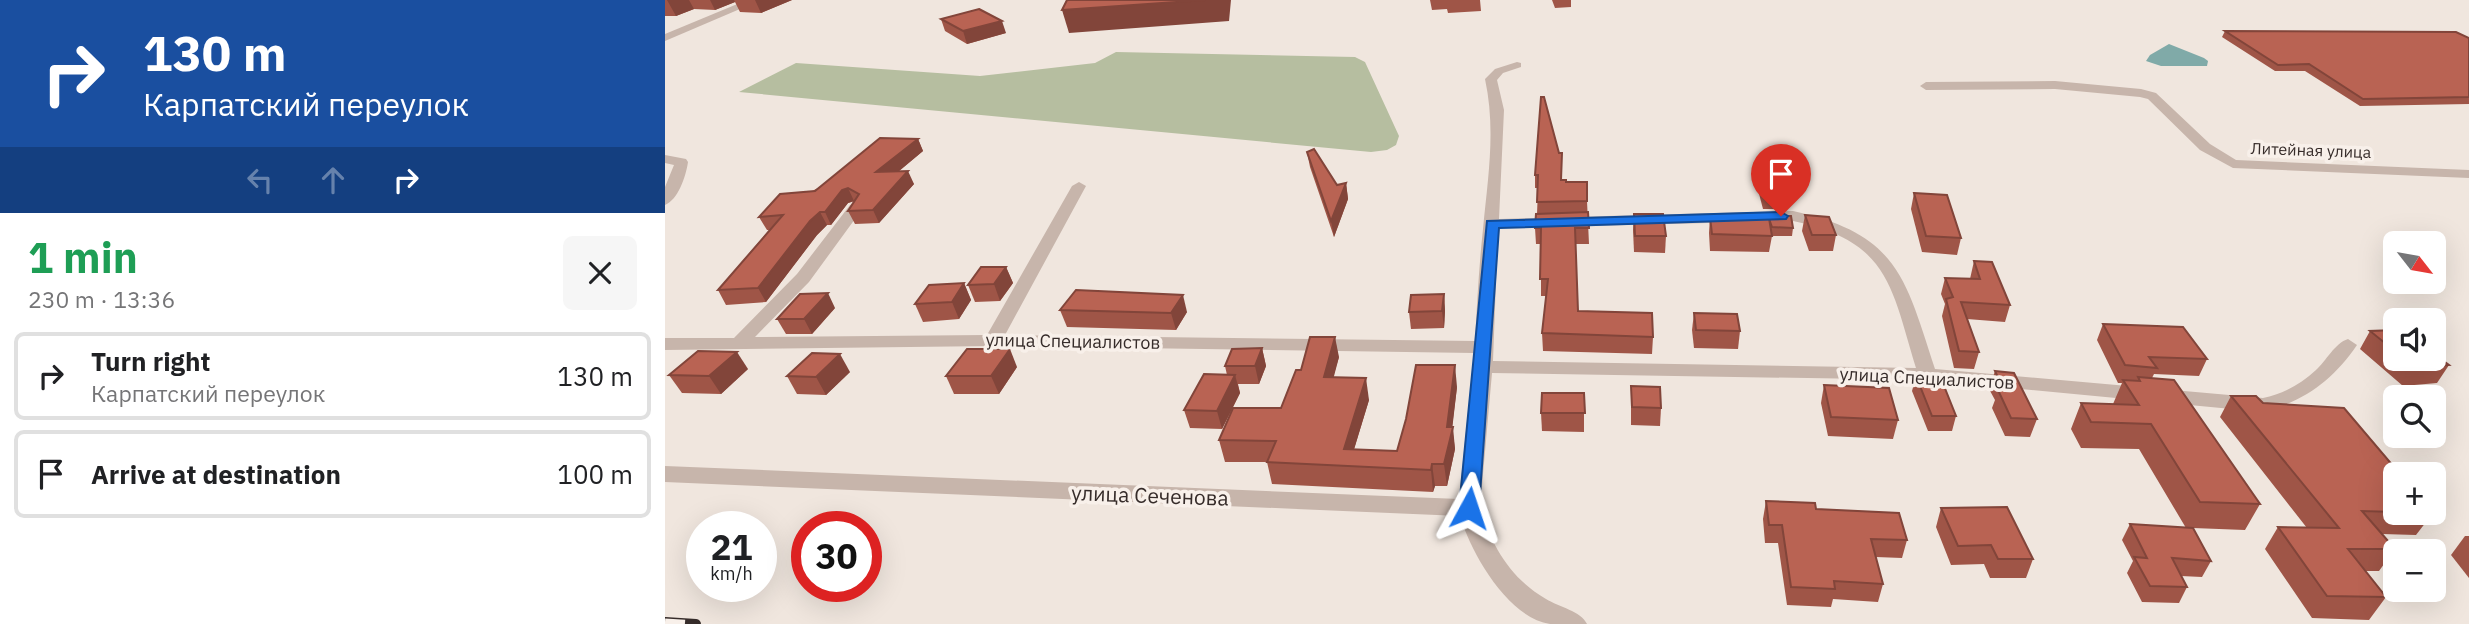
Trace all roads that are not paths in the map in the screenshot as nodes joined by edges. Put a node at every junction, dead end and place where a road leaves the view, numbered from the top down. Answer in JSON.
{"nodes":[{"id":1,"x":755,"y":0,"type":"edge"},
{"id":2,"x":665,"y":38,"type":"edge"},
{"id":3,"x":1517,"y":65,"type":"dead end"},
{"id":4,"x":1926,"y":86,"type":"dead end"},
{"id":5,"x":665,"y":159,"type":"edge"},
{"id":6,"x":2469,"y":174,"type":"edge"},
{"id":7,"x":1079,"y":186,"type":"dead end"},
{"id":8,"x":665,"y":201,"type":"edge"},
{"id":9,"x":855,"y":208,"type":"edge"},
{"id":10,"x":1492,"y":224,"type":"junction"},
{"id":11,"x":993,"y":340,"type":"junction"},
{"id":12,"x":665,"y":344,"type":"edge"},
{"id":13,"x":738,"y":344,"type":"junction"},
{"id":14,"x":2348,"y":345,"type":"dead end"},
{"id":15,"x":1482,"y":347,"type":"junction"},
{"id":16,"x":1482,"y":367,"type":"junction"},
{"id":17,"x":1927,"y":374,"type":"junction"},
{"id":18,"x":665,"y":474,"type":"edge"},
{"id":19,"x":1469,"y":508,"type":"junction"},
{"id":20,"x":1576,"y":624,"type":"edge"}],
"edges":[{"from":1,"to":2,"type":"street"},
{"from":3,"to":10,"type":"street"},
{"from":4,"to":6,"type":"street","name":"Литейная улица"},
{"from":5,"to":8,"type":"street"},
{"from":7,"to":11,"type":"street"},
{"from":9,"to":13,"type":"street"},
{"from":10,"to":15,"type":"street"},
{"from":10,"to":17,"type":"street"},
{"from":11,"to":13,"type":"street","name":"улица Специалистов"},
{"from":11,"to":15,"type":"street","name":"улица Специалистов"},
{"from":12,"to":13,"type":"street","name":"улица Специалистов"},
{"from":14,"to":17,"type":"street","name":"улица Специалистов"},
{"from":15,"to":16,"type":"street"},
{"from":16,"to":17,"type":"street","name":"улица Специалистов"},
{"from":16,"to":19,"type":"street"},
{"from":18,"to":19,"type":"street","name":"улица Сеченова"},
{"from":19,"to":20,"type":"street"}]}
